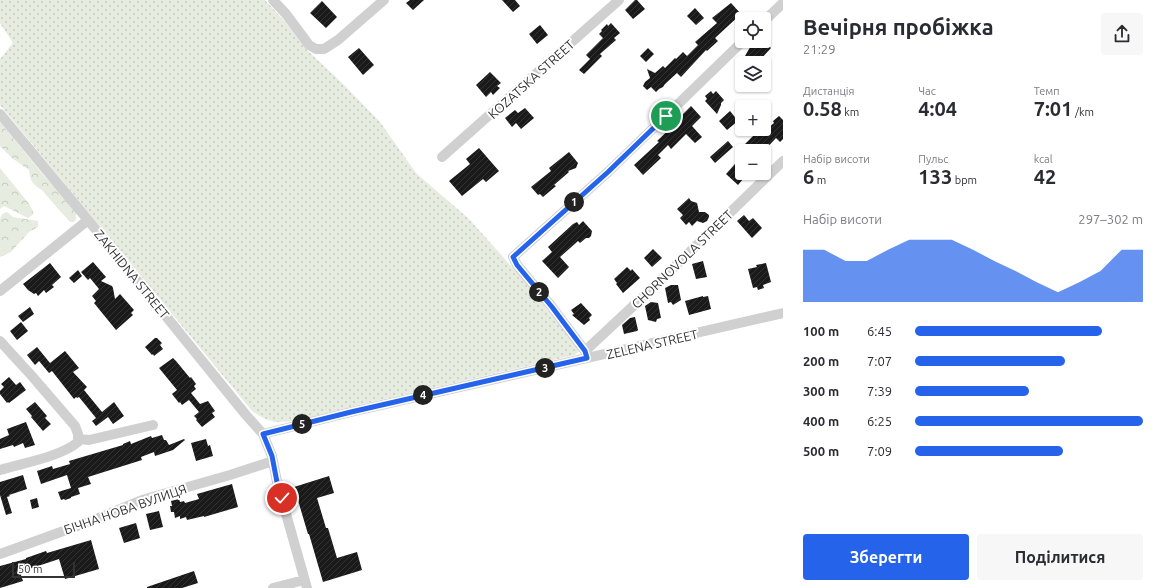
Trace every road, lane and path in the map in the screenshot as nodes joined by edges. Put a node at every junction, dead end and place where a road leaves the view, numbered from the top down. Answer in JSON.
{"nodes":[{"id":1,"x":273,"y":0,"type":"edge"},
{"id":2,"x":384,"y":0,"type":"edge"},
{"id":3,"x":619,"y":0,"type":"edge"},
{"id":4,"x":783,"y":3,"type":"edge"},
{"id":5,"x":771,"y":14,"type":"edge"},
{"id":6,"x":736,"y":48,"type":"edge"},
{"id":7,"x":0,"y":114,"type":"edge"},
{"id":8,"x":442,"y":157,"type":"dead end"},
{"id":9,"x":783,"y":161,"type":"edge"},
{"id":10,"x":88,"y":220,"type":"junction"},
{"id":11,"x":0,"y":291,"type":"edge"},
{"id":12,"x":783,"y":313,"type":"edge"},
{"id":13,"x":0,"y":341,"type":"edge"},
{"id":14,"x":586,"y":355,"type":"junction"},
{"id":15,"x":153,"y":425,"type":"dead end"},
{"id":16,"x":263,"y":434,"type":"junction"},
{"id":17,"x":78,"y":439,"type":"junction"},
{"id":18,"x":273,"y":461,"type":"junction"},
{"id":19,"x":0,"y":470,"type":"edge"},
{"id":20,"x":0,"y":554,"type":"edge"},
{"id":21,"x":306,"y":584,"type":"edge"},
{"id":22,"x":273,"y":588,"type":"edge"}],
"edges":[{"from":1,"to":2,"type":"street"},
{"from":3,"to":8,"type":"street","name":"KOZATSKA STREET"},
{"from":4,"to":5,"type":"street"},
{"from":6,"to":14,"type":"street"},
{"from":7,"to":10,"type":"street","name":"ZAKHIDNA STREET"},
{"from":9,"to":14,"type":"street","name":"CHORNOVOLA STREET"},
{"from":10,"to":11,"type":"street"},
{"from":10,"to":16,"type":"street","name":"ZAKHIDNA STREET"},
{"from":12,"to":14,"type":"street","name":"ZELENA STREET"},
{"from":13,"to":17,"type":"street"},
{"from":14,"to":16,"type":"street","name":"ZELENA STREET"},
{"from":15,"to":17,"type":"street"},
{"from":16,"to":18,"type":"street"},
{"from":17,"to":19,"type":"street"},
{"from":18,"to":20,"type":"street","name":"БІЧНА НОВА ВУЛИЦЯ"},
{"from":18,"to":21,"type":"street"},
{"from":21,"to":22,"type":"street"}]}
